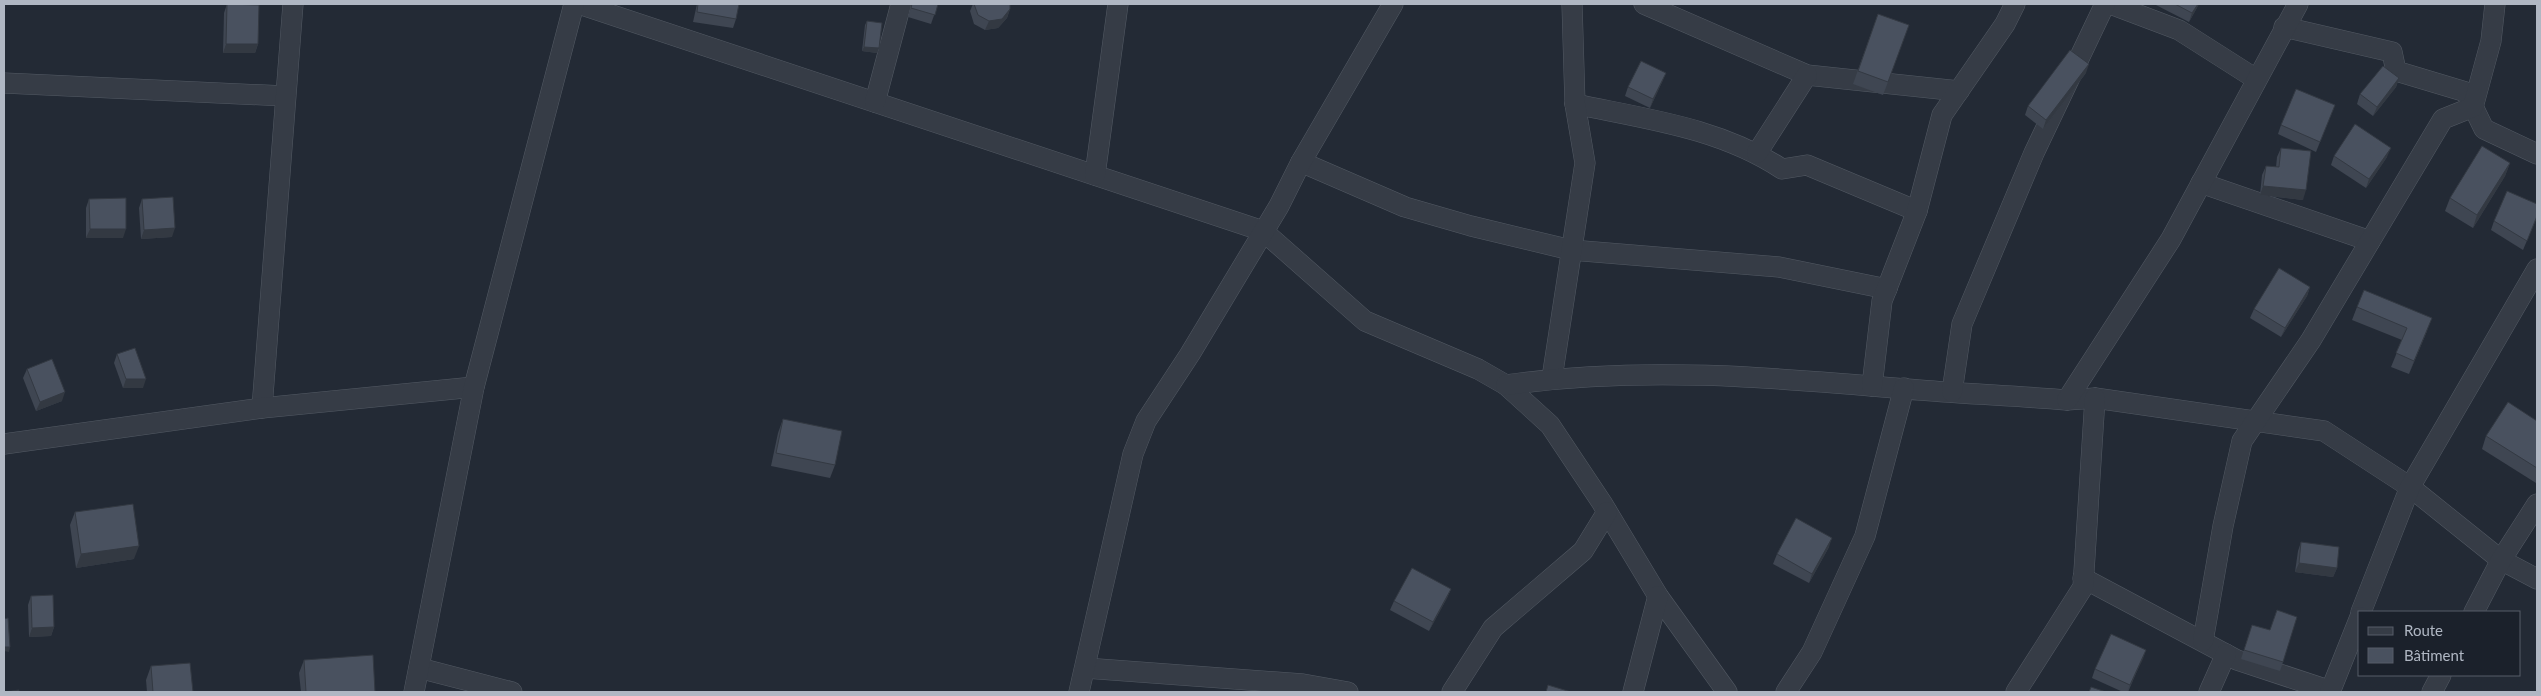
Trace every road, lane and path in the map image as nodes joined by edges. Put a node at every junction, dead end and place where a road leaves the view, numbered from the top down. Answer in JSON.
{"nodes":[{"id":1,"x":293,"y":4,"type":"edge"},
{"id":2,"x":574,"y":4,"type":"edge"},
{"id":3,"x":579,"y":4,"type":"edge"},
{"id":4,"x":901,"y":4,"type":"edge"},
{"id":5,"x":1118,"y":4,"type":"edge"},
{"id":6,"x":1393,"y":4,"type":"edge"},
{"id":7,"x":1572,"y":4,"type":"edge"},
{"id":8,"x":1644,"y":4,"type":"edge"},
{"id":9,"x":2015,"y":4,"type":"edge"},
{"id":10,"x":2105,"y":4,"type":"edge"},
{"id":11,"x":2110,"y":4,"type":"edge"},
{"id":12,"x":2298,"y":4,"type":"edge"},
{"id":13,"x":2495,"y":4,"type":"edge"},
{"id":14,"x":2284,"y":27,"type":"junction"},
{"id":15,"x":1807,"y":75,"type":"junction"},
{"id":16,"x":2256,"y":79,"type":"junction"},
{"id":17,"x":4,"y":83,"type":"edge"},
{"id":18,"x":1959,"y":91,"type":"junction"},
{"id":19,"x":285,"y":96,"type":"junction"},
{"id":20,"x":875,"y":102,"type":"junction"},
{"id":21,"x":1574,"y":104,"type":"junction"},
{"id":22,"x":2473,"y":107,"type":"junction"},
{"id":23,"x":1757,"y":153,"type":"junction"},
{"id":24,"x":2537,"y":154,"type":"edge"},
{"id":25,"x":1301,"y":162,"type":"junction"},
{"id":26,"x":1095,"y":175,"type":"junction"},
{"id":27,"x":2201,"y":183,"type":"junction"},
{"id":28,"x":1917,"y":211,"type":"junction"},
{"id":29,"x":1263,"y":231,"type":"junction"},
{"id":30,"x":2370,"y":241,"type":"junction"},
{"id":31,"x":1571,"y":250,"type":"junction"},
{"id":32,"x":2537,"y":268,"type":"edge"},
{"id":33,"x":1887,"y":289,"type":"junction"},
{"id":34,"x":1552,"y":378,"type":"junction"},
{"id":35,"x":1506,"y":385,"type":"junction"},
{"id":36,"x":1872,"y":386,"type":"junction"},
{"id":37,"x":474,"y":387,"type":"junction"},
{"id":38,"x":1904,"y":388,"type":"junction"},
{"id":39,"x":1952,"y":392,"type":"junction"},
{"id":40,"x":2094,"y":398,"type":"junction"},
{"id":41,"x":2067,"y":400,"type":"junction"},
{"id":42,"x":262,"y":408,"type":"junction"},
{"id":43,"x":2256,"y":421,"type":"junction"},
{"id":44,"x":4,"y":444,"type":"edge"},
{"id":45,"x":2410,"y":487,"type":"junction"},
{"id":46,"x":2537,"y":504,"type":"edge"},
{"id":47,"x":1607,"y":512,"type":"junction"},
{"id":48,"x":2501,"y":560,"type":"junction"},
{"id":49,"x":2083,"y":578,"type":"junction"},
{"id":50,"x":2537,"y":579,"type":"edge"},
{"id":51,"x":1658,"y":596,"type":"junction"},
{"id":52,"x":2362,"y":611,"type":"edge"},
{"id":53,"x":2475,"y":611,"type":"edge"},
{"id":54,"x":2358,"y":622,"type":"edge"},
{"id":55,"x":2203,"y":641,"type":"junction"},
{"id":56,"x":2226,"y":654,"type":"junction"},
{"id":57,"x":419,"y":668,"type":"junction"},
{"id":58,"x":1084,"y":668,"type":"junction"},
{"id":59,"x":2440,"y":676,"type":"edge"},
{"id":60,"x":414,"y":692,"type":"edge"},
{"id":61,"x":512,"y":692,"type":"edge"},
{"id":62,"x":1079,"y":692,"type":"edge"},
{"id":63,"x":1348,"y":692,"type":"edge"},
{"id":64,"x":1452,"y":692,"type":"edge"},
{"id":65,"x":1633,"y":692,"type":"edge"},
{"id":66,"x":1727,"y":692,"type":"edge"},
{"id":67,"x":1786,"y":692,"type":"edge"},
{"id":68,"x":2016,"y":692,"type":"edge"},
{"id":69,"x":2209,"y":692,"type":"edge"},
{"id":70,"x":2331,"y":692,"type":"edge"},
{"id":71,"x":2432,"y":692,"type":"edge"}],
"edges":[{"from":1,"to":19,"type":"street"},
{"from":2,"to":37,"type":"street"},
{"from":3,"to":20,"type":"street"},
{"from":4,"to":20,"type":"street"},
{"from":5,"to":26,"type":"street"},
{"from":6,"to":25,"type":"street"},
{"from":7,"to":21,"type":"street"},
{"from":8,"to":15,"type":"street"},
{"from":9,"to":18,"type":"street"},
{"from":10,"to":39,"type":"street"},
{"from":11,"to":16,"type":"street"},
{"from":12,"to":14,"type":"street"},
{"from":13,"to":22,"type":"street"},
{"from":14,"to":16,"type":"street"},
{"from":14,"to":22,"type":"street"},
{"from":15,"to":18,"type":"street"},
{"from":15,"to":23,"type":"street"},
{"from":16,"to":27,"type":"street"},
{"from":17,"to":19,"type":"street"},
{"from":18,"to":28,"type":"street"},
{"from":19,"to":42,"type":"street"},
{"from":20,"to":26,"type":"street"},
{"from":21,"to":23,"type":"street"},
{"from":21,"to":31,"type":"street"},
{"from":22,"to":24,"type":"street"},
{"from":22,"to":30,"type":"street"},
{"from":23,"to":28,"type":"street"},
{"from":25,"to":29,"type":"street"},
{"from":25,"to":31,"type":"street"},
{"from":26,"to":29,"type":"street"},
{"from":27,"to":30,"type":"street"},
{"from":27,"to":41,"type":"street"},
{"from":28,"to":33,"type":"street"},
{"from":29,"to":35,"type":"street"},
{"from":29,"to":58,"type":"street"},
{"from":30,"to":43,"type":"street"},
{"from":31,"to":33,"type":"street"},
{"from":31,"to":34,"type":"street"},
{"from":32,"to":45,"type":"street"},
{"from":33,"to":36,"type":"street"},
{"from":34,"to":35,"type":"street"},
{"from":34,"to":36,"type":"street"},
{"from":35,"to":47,"type":"street"},
{"from":36,"to":38,"type":"street"},
{"from":37,"to":42,"type":"street"},
{"from":37,"to":57,"type":"street"},
{"from":38,"to":39,"type":"street"},
{"from":38,"to":67,"type":"street"},
{"from":39,"to":41,"type":"street"},
{"from":40,"to":41,"type":"street"},
{"from":40,"to":43,"type":"street"},
{"from":40,"to":49,"type":"street"},
{"from":42,"to":44,"type":"street"},
{"from":43,"to":45,"type":"street"},
{"from":43,"to":55,"type":"street"},
{"from":45,"to":48,"type":"street"},
{"from":45,"to":52,"type":"street"},
{"from":46,"to":48,"type":"street"},
{"from":47,"to":51,"type":"street"},
{"from":47,"to":64,"type":"street"},
{"from":48,"to":50,"type":"street"},
{"from":48,"to":53,"type":"street"},
{"from":49,"to":55,"type":"street"},
{"from":49,"to":68,"type":"street"},
{"from":51,"to":65,"type":"street"},
{"from":51,"to":66,"type":"street"},
{"from":54,"to":70,"type":"street"},
{"from":55,"to":56,"type":"street"},
{"from":56,"to":69,"type":"street"},
{"from":56,"to":70,"type":"street"},
{"from":57,"to":60,"type":"street"},
{"from":57,"to":61,"type":"street"},
{"from":58,"to":62,"type":"street"},
{"from":58,"to":63,"type":"street"},
{"from":59,"to":71,"type":"street"}]}
